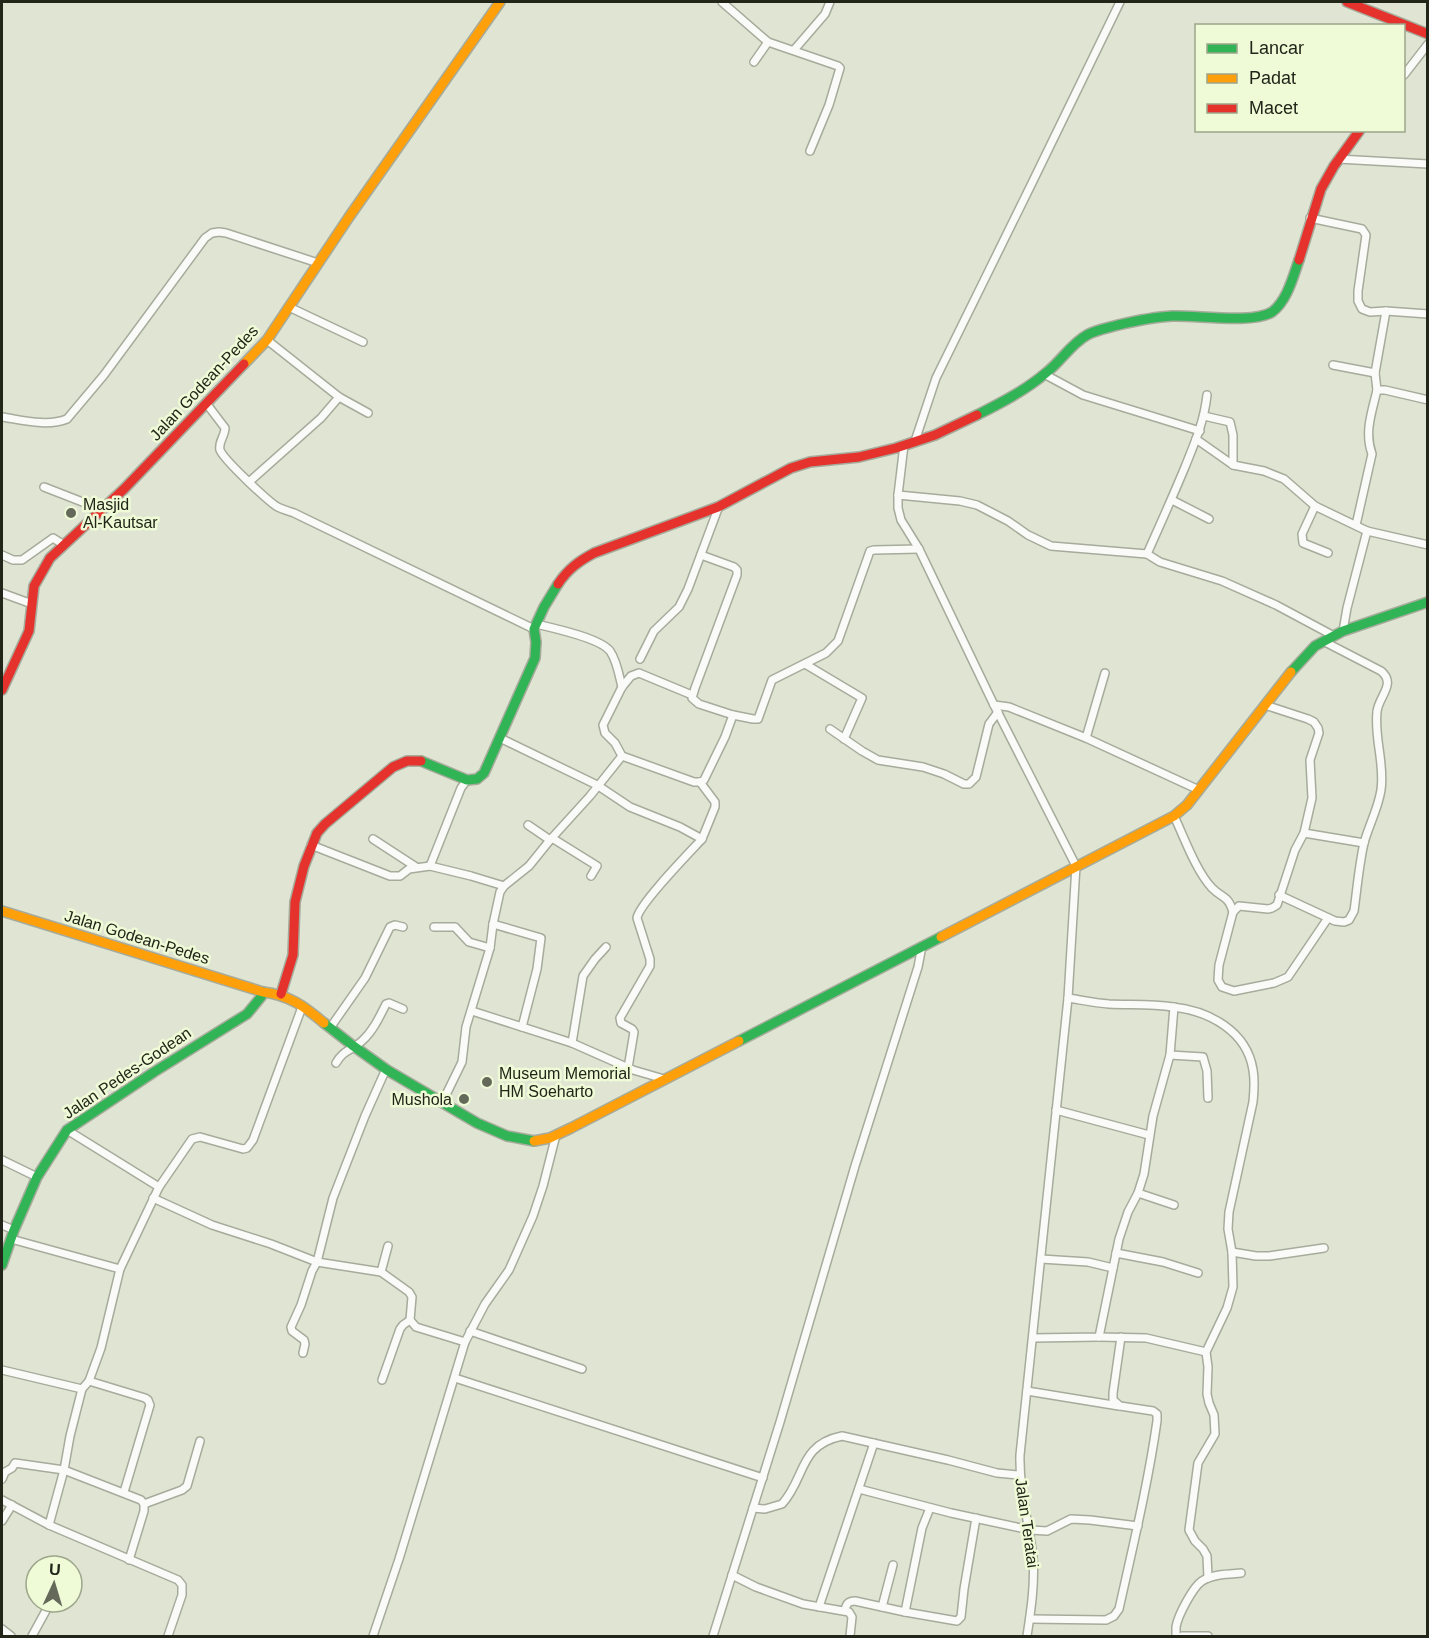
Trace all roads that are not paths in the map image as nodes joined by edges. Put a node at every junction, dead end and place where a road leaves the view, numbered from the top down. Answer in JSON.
{"nodes":[{"id":1,"x":500,"y":2,"type":"edge"},
{"id":2,"x":722,"y":2,"type":"edge"},
{"id":3,"x":830,"y":2,"type":"edge"},
{"id":4,"x":1120,"y":2,"type":"edge"},
{"id":5,"x":1347,"y":2,"type":"edge"},
{"id":6,"x":1403,"y":24,"type":"edge"},
{"id":7,"x":1405,"y":25,"type":"edge"},
{"id":8,"x":1428,"y":34,"type":"edge"},
{"id":9,"x":768,"y":42,"type":"junction"},
{"id":10,"x":1428,"y":44,"type":"edge"},
{"id":11,"x":794,"y":50,"type":"junction"},
{"id":12,"x":754,"y":62,"type":"dead end"},
{"id":13,"x":1405,"y":74,"type":"edge"},
{"id":14,"x":1358,"y":132,"type":"edge"},
{"id":15,"x":810,"y":151,"type":"dead end"},
{"id":16,"x":1338,"y":159,"type":"junction"},
{"id":17,"x":1428,"y":164,"type":"edge"},
{"id":18,"x":1310,"y":218,"type":"junction"},
{"id":19,"x":318,"y":263,"type":"junction"},
{"id":20,"x":289,"y":308,"type":"junction"},
{"id":21,"x":1386,"y":311,"type":"junction"},
{"id":22,"x":1427,"y":311,"type":"edge"},
{"id":23,"x":267,"y":340,"type":"junction"},
{"id":24,"x":363,"y":342,"type":"dead end"},
{"id":25,"x":1333,"y":365,"type":"dead end"},
{"id":26,"x":1375,"y":373,"type":"junction"},
{"id":27,"x":1044,"y":374,"type":"junction"},
{"id":28,"x":1377,"y":390,"type":"junction"},
{"id":29,"x":1207,"y":395,"type":"dead end"},
{"id":30,"x":339,"y":398,"type":"junction"},
{"id":31,"x":1428,"y":400,"type":"edge"},
{"id":32,"x":206,"y":403,"type":"junction"},
{"id":33,"x":368,"y":412,"type":"dead end"},
{"id":34,"x":1204,"y":416,"type":"junction"},
{"id":35,"x":2,"y":417,"type":"edge"},
{"id":36,"x":1200,"y":431,"type":"junction"},
{"id":37,"x":1196,"y":439,"type":"junction"},
{"id":38,"x":915,"y":441,"type":"junction"},
{"id":39,"x":904,"y":445,"type":"junction"},
{"id":40,"x":1233,"y":465,"type":"junction"},
{"id":41,"x":249,"y":482,"type":"junction"},
{"id":42,"x":44,"y":487,"type":"dead end"},
{"id":43,"x":898,"y":495,"type":"junction"},
{"id":44,"x":1172,"y":500,"type":"junction"},
{"id":45,"x":719,"y":506,"type":"junction"},
{"id":46,"x":1316,"y":506,"type":"junction"},
{"id":47,"x":103,"y":510,"type":"junction"},
{"id":48,"x":1209,"y":519,"type":"dead end"},
{"id":49,"x":1356,"y":525,"type":"junction"},
{"id":50,"x":1367,"y":531,"type":"junction"},
{"id":51,"x":64,"y":545,"type":"junction"},
{"id":52,"x":1428,"y":545,"type":"edge"},
{"id":53,"x":919,"y":549,"type":"junction"},
{"id":54,"x":1328,"y":553,"type":"dead end"},
{"id":55,"x":1147,"y":554,"type":"junction"},
{"id":56,"x":2,"y":555,"type":"edge"},
{"id":57,"x":700,"y":555,"type":"junction"},
{"id":58,"x":2,"y":594,"type":"edge"},
{"id":59,"x":1428,"y":602,"type":"edge"},
{"id":60,"x":32,"y":604,"type":"junction"},
{"id":61,"x":535,"y":626,"type":"junction"},
{"id":62,"x":1343,"y":631,"type":"junction"},
{"id":63,"x":1332,"y":636,"type":"junction"},
{"id":64,"x":1323,"y":641,"type":"junction"},
{"id":65,"x":640,"y":659,"type":"dead end"},
{"id":66,"x":805,"y":664,"type":"junction"},
{"id":67,"x":1105,"y":674,"type":"dead end"},
{"id":68,"x":622,"y":687,"type":"junction"},
{"id":69,"x":2,"y":690,"type":"edge"},
{"id":70,"x":692,"y":695,"type":"junction"},
{"id":71,"x":1265,"y":705,"type":"junction"},
{"id":72,"x":996,"y":708,"type":"junction"},
{"id":73,"x":733,"y":715,"type":"junction"},
{"id":74,"x":830,"y":729,"type":"dead end"},
{"id":75,"x":500,"y":738,"type":"junction"},
{"id":76,"x":1086,"y":738,"type":"junction"},
{"id":77,"x":844,"y":739,"type":"junction"},
{"id":78,"x":622,"y":756,"type":"junction"},
{"id":79,"x":467,"y":780,"type":"junction"},
{"id":80,"x":700,"y":782,"type":"junction"},
{"id":81,"x":597,"y":785,"type":"junction"},
{"id":82,"x":1199,"y":790,"type":"junction"},
{"id":83,"x":1174,"y":816,"type":"junction"},
{"id":84,"x":528,"y":825,"type":"dead end"},
{"id":85,"x":1304,"y":833,"type":"junction"},
{"id":86,"x":702,"y":838,"type":"junction"},
{"id":87,"x":373,"y":839,"type":"dead end"},
{"id":88,"x":551,"y":839,"type":"junction"},
{"id":89,"x":1364,"y":843,"type":"junction"},
{"id":90,"x":311,"y":845,"type":"junction"},
{"id":91,"x":429,"y":866,"type":"junction"},
{"id":92,"x":1076,"y":866,"type":"junction"},
{"id":93,"x":416,"y":867,"type":"junction"},
{"id":94,"x":591,"y":876,"type":"dead end"},
{"id":95,"x":504,"y":886,"type":"junction"},
{"id":96,"x":1280,"y":895,"type":"junction"},
{"id":97,"x":2,"y":911,"type":"edge"},
{"id":98,"x":1233,"y":912,"type":"junction"},
{"id":99,"x":1328,"y":918,"type":"junction"},
{"id":100,"x":493,"y":924,"type":"junction"},
{"id":101,"x":403,"y":927,"type":"dead end"},
{"id":102,"x":434,"y":927,"type":"dead end"},
{"id":103,"x":922,"y":946,"type":"junction"},
{"id":104,"x":606,"y":947,"type":"dead end"},
{"id":105,"x":490,"y":948,"type":"junction"},
{"id":106,"x":263,"y":992,"type":"junction"},
{"id":107,"x":281,"y":994,"type":"junction"},
{"id":108,"x":1068,"y":998,"type":"junction"},
{"id":109,"x":1174,"y":1006,"type":"junction"},
{"id":110,"x":302,"y":1007,"type":"junction"},
{"id":111,"x":403,"y":1009,"type":"dead end"},
{"id":112,"x":472,"y":1011,"type":"junction"},
{"id":113,"x":522,"y":1027,"type":"junction"},
{"id":114,"x":330,"y":1028,"type":"junction"},
{"id":115,"x":572,"y":1043,"type":"junction"},
{"id":116,"x":354,"y":1047,"type":"junction"},
{"id":117,"x":1170,"y":1055,"type":"junction"},
{"id":118,"x":336,"y":1063,"type":"dead end"},
{"id":119,"x":628,"y":1068,"type":"junction"},
{"id":120,"x":386,"y":1069,"type":"junction"},
{"id":121,"x":664,"y":1079,"type":"junction"},
{"id":122,"x":1208,"y":1098,"type":"dead end"},
{"id":123,"x":442,"y":1103,"type":"junction"},
{"id":124,"x":1056,"y":1110,"type":"junction"},
{"id":125,"x":67,"y":1131,"type":"junction"},
{"id":126,"x":556,"y":1135,"type":"junction"},
{"id":127,"x":1149,"y":1135,"type":"junction"},
{"id":128,"x":2,"y":1160,"type":"edge"},
{"id":129,"x":38,"y":1177,"type":"junction"},
{"id":130,"x":159,"y":1187,"type":"junction"},
{"id":131,"x":1137,"y":1193,"type":"junction"},
{"id":132,"x":153,"y":1198,"type":"junction"},
{"id":133,"x":1174,"y":1205,"type":"dead end"},
{"id":134,"x":2,"y":1225,"type":"edge"},
{"id":135,"x":13,"y":1234,"type":"junction"},
{"id":136,"x":388,"y":1246,"type":"dead end"},
{"id":137,"x":1324,"y":1248,"type":"dead end"},
{"id":138,"x":1232,"y":1251,"type":"junction"},
{"id":139,"x":1116,"y":1253,"type":"junction"},
{"id":140,"x":1041,"y":1259,"type":"junction"},
{"id":141,"x":317,"y":1262,"type":"junction"},
{"id":142,"x":2,"y":1265,"type":"edge"},
{"id":143,"x":1113,"y":1268,"type":"junction"},
{"id":144,"x":120,"y":1269,"type":"junction"},
{"id":145,"x":381,"y":1272,"type":"junction"},
{"id":146,"x":1198,"y":1273,"type":"dead end"},
{"id":147,"x":410,"y":1320,"type":"junction"},
{"id":148,"x":470,"y":1331,"type":"junction"},
{"id":149,"x":1099,"y":1337,"type":"junction"},
{"id":150,"x":1121,"y":1337,"type":"junction"},
{"id":151,"x":1033,"y":1338,"type":"junction"},
{"id":152,"x":465,"y":1342,"type":"junction"},
{"id":153,"x":1206,"y":1352,"type":"junction"},
{"id":154,"x":303,"y":1353,"type":"dead end"},
{"id":155,"x":582,"y":1369,"type":"dead end"},
{"id":156,"x":2,"y":1370,"type":"edge"},
{"id":157,"x":455,"y":1378,"type":"junction"},
{"id":158,"x":382,"y":1380,"type":"dead end"},
{"id":159,"x":89,"y":1381,"type":"junction"},
{"id":160,"x":82,"y":1389,"type":"junction"},
{"id":161,"x":1027,"y":1391,"type":"junction"},
{"id":162,"x":1120,"y":1406,"type":"junction"},
{"id":163,"x":200,"y":1441,"type":"dead end"},
{"id":164,"x":874,"y":1443,"type":"junction"},
{"id":165,"x":64,"y":1470,"type":"junction"},
{"id":166,"x":1019,"y":1475,"type":"junction"},
{"id":167,"x":763,"y":1478,"type":"junction"},
{"id":168,"x":2,"y":1479,"type":"edge"},
{"id":169,"x":859,"y":1489,"type":"junction"},
{"id":170,"x":124,"y":1492,"type":"junction"},
{"id":171,"x":2,"y":1500,"type":"edge"},
{"id":172,"x":144,"y":1504,"type":"junction"},
{"id":173,"x":12,"y":1505,"type":"junction"},
{"id":174,"x":753,"y":1508,"type":"junction"},
{"id":175,"x":930,"y":1508,"type":"junction"},
{"id":176,"x":976,"y":1518,"type":"junction"},
{"id":177,"x":2,"y":1521,"type":"edge"},
{"id":178,"x":49,"y":1525,"type":"junction"},
{"id":179,"x":1138,"y":1526,"type":"junction"},
{"id":180,"x":1030,"y":1530,"type":"junction"},
{"id":181,"x":129,"y":1560,"type":"junction"},
{"id":182,"x":893,"y":1564,"type":"dead end"},
{"id":183,"x":1241,"y":1573,"type":"dead end"},
{"id":184,"x":732,"y":1575,"type":"junction"},
{"id":185,"x":1208,"y":1578,"type":"junction"},
{"id":186,"x":819,"y":1607,"type":"junction"},
{"id":187,"x":882,"y":1607,"type":"junction"},
{"id":188,"x":845,"y":1611,"type":"junction"},
{"id":189,"x":905,"y":1612,"type":"junction"},
{"id":190,"x":44,"y":1614,"type":"edge"},
{"id":191,"x":1030,"y":1618,"type":"junction"},
{"id":192,"x":2,"y":1629,"type":"edge"},
{"id":193,"x":11,"y":1636,"type":"edge"},
{"id":194,"x":32,"y":1636,"type":"edge"},
{"id":195,"x":168,"y":1636,"type":"edge"},
{"id":196,"x":373,"y":1636,"type":"edge"},
{"id":197,"x":713,"y":1636,"type":"edge"},
{"id":198,"x":850,"y":1636,"type":"edge"},
{"id":199,"x":1027,"y":1636,"type":"edge"},
{"id":200,"x":1176,"y":1636,"type":"edge"},
{"id":201,"x":1182,"y":1636,"type":"edge"},
{"id":202,"x":1208,"y":1636,"type":"edge"}],
"edges":[{"from":1,"to":19,"type":"street","name":"Jalan Godean-Pedes"},
{"from":2,"to":9,"type":"street"},
{"from":3,"to":11,"type":"street"},
{"from":4,"to":38,"type":"street"},
{"from":5,"to":6,"type":"street"},
{"from":7,"to":8,"type":"street"},
{"from":9,"to":11,"type":"street"},
{"from":9,"to":12,"type":"street"},
{"from":10,"to":13,"type":"street"},
{"from":11,"to":15,"type":"street"},
{"from":14,"to":16,"type":"street"},
{"from":16,"to":17,"type":"street"},
{"from":16,"to":18,"type":"street"},
{"from":18,"to":21,"type":"street"},
{"from":18,"to":27,"type":"street"},
{"from":19,"to":20,"type":"street","name":"Jalan Godean-Pedes"},
{"from":19,"to":35,"type":"street"},
{"from":20,"to":23,"type":"street","name":"Jalan Godean-Pedes"},
{"from":20,"to":24,"type":"street"},
{"from":21,"to":22,"type":"street"},
{"from":21,"to":26,"type":"street"},
{"from":23,"to":30,"type":"street"},
{"from":23,"to":32,"type":"street","name":"Jalan Godean-Pedes"},
{"from":25,"to":26,"type":"street"},
{"from":26,"to":28,"type":"street"},
{"from":27,"to":36,"type":"street"},
{"from":27,"to":38,"type":"street"},
{"from":28,"to":31,"type":"street"},
{"from":28,"to":49,"type":"street"},
{"from":29,"to":34,"type":"street"},
{"from":30,"to":33,"type":"street"},
{"from":30,"to":41,"type":"street"},
{"from":32,"to":41,"type":"street"},
{"from":32,"to":47,"type":"street","name":"Jalan Godean-Pedes"},
{"from":34,"to":36,"type":"street"},
{"from":34,"to":40,"type":"street"},
{"from":36,"to":37,"type":"street"},
{"from":37,"to":40,"type":"street"},
{"from":37,"to":44,"type":"street"},
{"from":38,"to":39,"type":"street"},
{"from":39,"to":43,"type":"street"},
{"from":39,"to":45,"type":"street"},
{"from":40,"to":46,"type":"street"},
{"from":41,"to":61,"type":"street"},
{"from":42,"to":47,"type":"street"},
{"from":43,"to":53,"type":"street"},
{"from":43,"to":55,"type":"street"},
{"from":44,"to":48,"type":"street"},
{"from":44,"to":55,"type":"street"},
{"from":45,"to":57,"type":"street"},
{"from":45,"to":61,"type":"street"},
{"from":46,"to":49,"type":"street"},
{"from":46,"to":54,"type":"street"},
{"from":47,"to":51,"type":"street","name":"Jalan Godean-Pedes"},
{"from":49,"to":50,"type":"street"},
{"from":50,"to":52,"type":"street"},
{"from":50,"to":62,"type":"street"},
{"from":51,"to":56,"type":"street"},
{"from":51,"to":60,"type":"street","name":"Jalan Godean-Pedes"},
{"from":53,"to":66,"type":"street"},
{"from":53,"to":72,"type":"street"},
{"from":55,"to":63,"type":"street"},
{"from":57,"to":65,"type":"street"},
{"from":57,"to":70,"type":"street"},
{"from":58,"to":60,"type":"street"},
{"from":59,"to":62,"type":"street"},
{"from":60,"to":69,"type":"street","name":"Jalan Godean-Pedes"},
{"from":61,"to":68,"type":"street"},
{"from":61,"to":75,"type":"street"},
{"from":62,"to":63,"type":"street"},
{"from":63,"to":64,"type":"street"},
{"from":64,"to":71,"type":"street"},
{"from":64,"to":89,"type":"street"},
{"from":66,"to":73,"type":"street"},
{"from":66,"to":77,"type":"street"},
{"from":67,"to":76,"type":"street"},
{"from":68,"to":70,"type":"street"},
{"from":68,"to":78,"type":"street"},
{"from":70,"to":73,"type":"street"},
{"from":71,"to":82,"type":"street"},
{"from":71,"to":85,"type":"street"},
{"from":72,"to":76,"type":"street"},
{"from":72,"to":77,"type":"street"},
{"from":72,"to":92,"type":"street"},
{"from":73,"to":80,"type":"street"},
{"from":74,"to":77,"type":"street"},
{"from":75,"to":79,"type":"street"},
{"from":75,"to":81,"type":"street"},
{"from":76,"to":82,"type":"street"},
{"from":78,"to":80,"type":"street"},
{"from":78,"to":81,"type":"street"},
{"from":79,"to":90,"type":"street"},
{"from":79,"to":91,"type":"street"},
{"from":80,"to":86,"type":"street"},
{"from":81,"to":86,"type":"street"},
{"from":81,"to":88,"type":"street"},
{"from":82,"to":83,"type":"street"},
{"from":83,"to":92,"type":"street"},
{"from":83,"to":98,"type":"street"},
{"from":84,"to":88,"type":"street"},
{"from":85,"to":89,"type":"street"},
{"from":85,"to":96,"type":"street"},
{"from":86,"to":119,"type":"street"},
{"from":87,"to":93,"type":"street"},
{"from":88,"to":94,"type":"street"},
{"from":88,"to":95,"type":"street"},
{"from":89,"to":99,"type":"street"},
{"from":90,"to":93,"type":"street"},
{"from":90,"to":107,"type":"street"},
{"from":91,"to":93,"type":"street"},
{"from":91,"to":95,"type":"street"},
{"from":92,"to":103,"type":"street"},
{"from":92,"to":108,"type":"street","name":"Jalan Teratai"},
{"from":95,"to":100,"type":"street"},
{"from":96,"to":98,"type":"street"},
{"from":96,"to":99,"type":"street"},
{"from":97,"to":106,"type":"street","name":"Jalan Godean-Pedes"},
{"from":98,"to":99,"type":"street"},
{"from":100,"to":105,"type":"street"},
{"from":100,"to":113,"type":"street"},
{"from":101,"to":114,"type":"street"},
{"from":102,"to":105,"type":"street"},
{"from":103,"to":121,"type":"street"},
{"from":103,"to":167,"type":"street"},
{"from":104,"to":115,"type":"street"},
{"from":105,"to":112,"type":"street"},
{"from":106,"to":107,"type":"street","name":"Jalan Godean-Pedes"},
{"from":106,"to":125,"type":"street","name":"Jalan Pedes-Godean"},
{"from":107,"to":110,"type":"street"},
{"from":108,"to":109,"type":"street"},
{"from":108,"to":124,"type":"street","name":"Jalan Teratai"},
{"from":109,"to":117,"type":"street"},
{"from":109,"to":138,"type":"street"},
{"from":110,"to":114,"type":"street"},
{"from":110,"to":130,"type":"street"},
{"from":111,"to":116,"type":"street"},
{"from":112,"to":113,"type":"street"},
{"from":112,"to":123,"type":"street"},
{"from":113,"to":115,"type":"street"},
{"from":114,"to":116,"type":"street"},
{"from":115,"to":119,"type":"street"},
{"from":116,"to":118,"type":"street"},
{"from":116,"to":120,"type":"street"},
{"from":117,"to":122,"type":"street"},
{"from":117,"to":127,"type":"street"},
{"from":119,"to":121,"type":"street"},
{"from":120,"to":123,"type":"street"},
{"from":120,"to":141,"type":"street"},
{"from":121,"to":126,"type":"street"},
{"from":123,"to":126,"type":"street"},
{"from":124,"to":127,"type":"street"},
{"from":124,"to":140,"type":"street","name":"Jalan Teratai"},
{"from":125,"to":129,"type":"street","name":"Jalan Pedes-Godean"},
{"from":125,"to":130,"type":"street"},
{"from":126,"to":148,"type":"street"},
{"from":127,"to":131,"type":"street"},
{"from":128,"to":129,"type":"street"},
{"from":129,"to":135,"type":"street","name":"Jalan Pedes-Godean"},
{"from":130,"to":132,"type":"street"},
{"from":131,"to":133,"type":"street"},
{"from":131,"to":139,"type":"street"},
{"from":132,"to":141,"type":"street"},
{"from":132,"to":144,"type":"street"},
{"from":134,"to":135,"type":"street"},
{"from":135,"to":142,"type":"street","name":"Jalan Pedes-Godean"},
{"from":135,"to":144,"type":"street"},
{"from":136,"to":145,"type":"street"},
{"from":137,"to":138,"type":"street"},
{"from":138,"to":153,"type":"street"},
{"from":139,"to":143,"type":"street"},
{"from":139,"to":146,"type":"street"},
{"from":140,"to":143,"type":"street"},
{"from":140,"to":151,"type":"street","name":"Jalan Teratai"},
{"from":141,"to":145,"type":"street"},
{"from":141,"to":154,"type":"street"},
{"from":143,"to":149,"type":"street"},
{"from":144,"to":159,"type":"street"},
{"from":145,"to":147,"type":"street"},
{"from":147,"to":152,"type":"street"},
{"from":147,"to":158,"type":"street"},
{"from":148,"to":152,"type":"street"},
{"from":148,"to":155,"type":"street"},
{"from":149,"to":150,"type":"street"},
{"from":149,"to":151,"type":"street"},
{"from":150,"to":153,"type":"street"},
{"from":150,"to":162,"type":"street"},
{"from":151,"to":161,"type":"street","name":"Jalan Teratai"},
{"from":152,"to":157,"type":"street"},
{"from":153,"to":185,"type":"street"},
{"from":156,"to":160,"type":"street"},
{"from":157,"to":167,"type":"street"},
{"from":157,"to":196,"type":"street"},
{"from":159,"to":160,"type":"street"},
{"from":159,"to":170,"type":"street"},
{"from":160,"to":165,"type":"street"},
{"from":161,"to":162,"type":"street"},
{"from":161,"to":166,"type":"street","name":"Jalan Teratai"},
{"from":162,"to":179,"type":"street"},
{"from":163,"to":172,"type":"street"},
{"from":164,"to":166,"type":"street"},
{"from":164,"to":169,"type":"street"},
{"from":164,"to":174,"type":"street"},
{"from":165,"to":168,"type":"street"},
{"from":165,"to":170,"type":"street"},
{"from":165,"to":178,"type":"street"},
{"from":166,"to":180,"type":"street","name":"Jalan Teratai"},
{"from":167,"to":174,"type":"street"},
{"from":169,"to":175,"type":"street"},
{"from":169,"to":186,"type":"street"},
{"from":170,"to":172,"type":"street"},
{"from":171,"to":173,"type":"street"},
{"from":172,"to":181,"type":"street"},
{"from":173,"to":177,"type":"street"},
{"from":173,"to":178,"type":"street"},
{"from":174,"to":184,"type":"street"},
{"from":175,"to":176,"type":"street"},
{"from":175,"to":189,"type":"street"},
{"from":176,"to":180,"type":"street"},
{"from":176,"to":189,"type":"street"},
{"from":178,"to":181,"type":"street"},
{"from":179,"to":180,"type":"street"},
{"from":179,"to":191,"type":"street"},
{"from":180,"to":191,"type":"street","name":"Jalan Teratai"},
{"from":181,"to":195,"type":"street"},
{"from":182,"to":187,"type":"street"},
{"from":183,"to":185,"type":"street"},
{"from":184,"to":186,"type":"street"},
{"from":184,"to":197,"type":"street"},
{"from":185,"to":200,"type":"street"},
{"from":186,"to":188,"type":"street"},
{"from":187,"to":188,"type":"street"},
{"from":187,"to":189,"type":"street"},
{"from":188,"to":198,"type":"street"},
{"from":190,"to":194,"type":"street"},
{"from":191,"to":199,"type":"street","name":"Jalan Teratai"},
{"from":192,"to":193,"type":"street"},
{"from":201,"to":202,"type":"street"}]}
